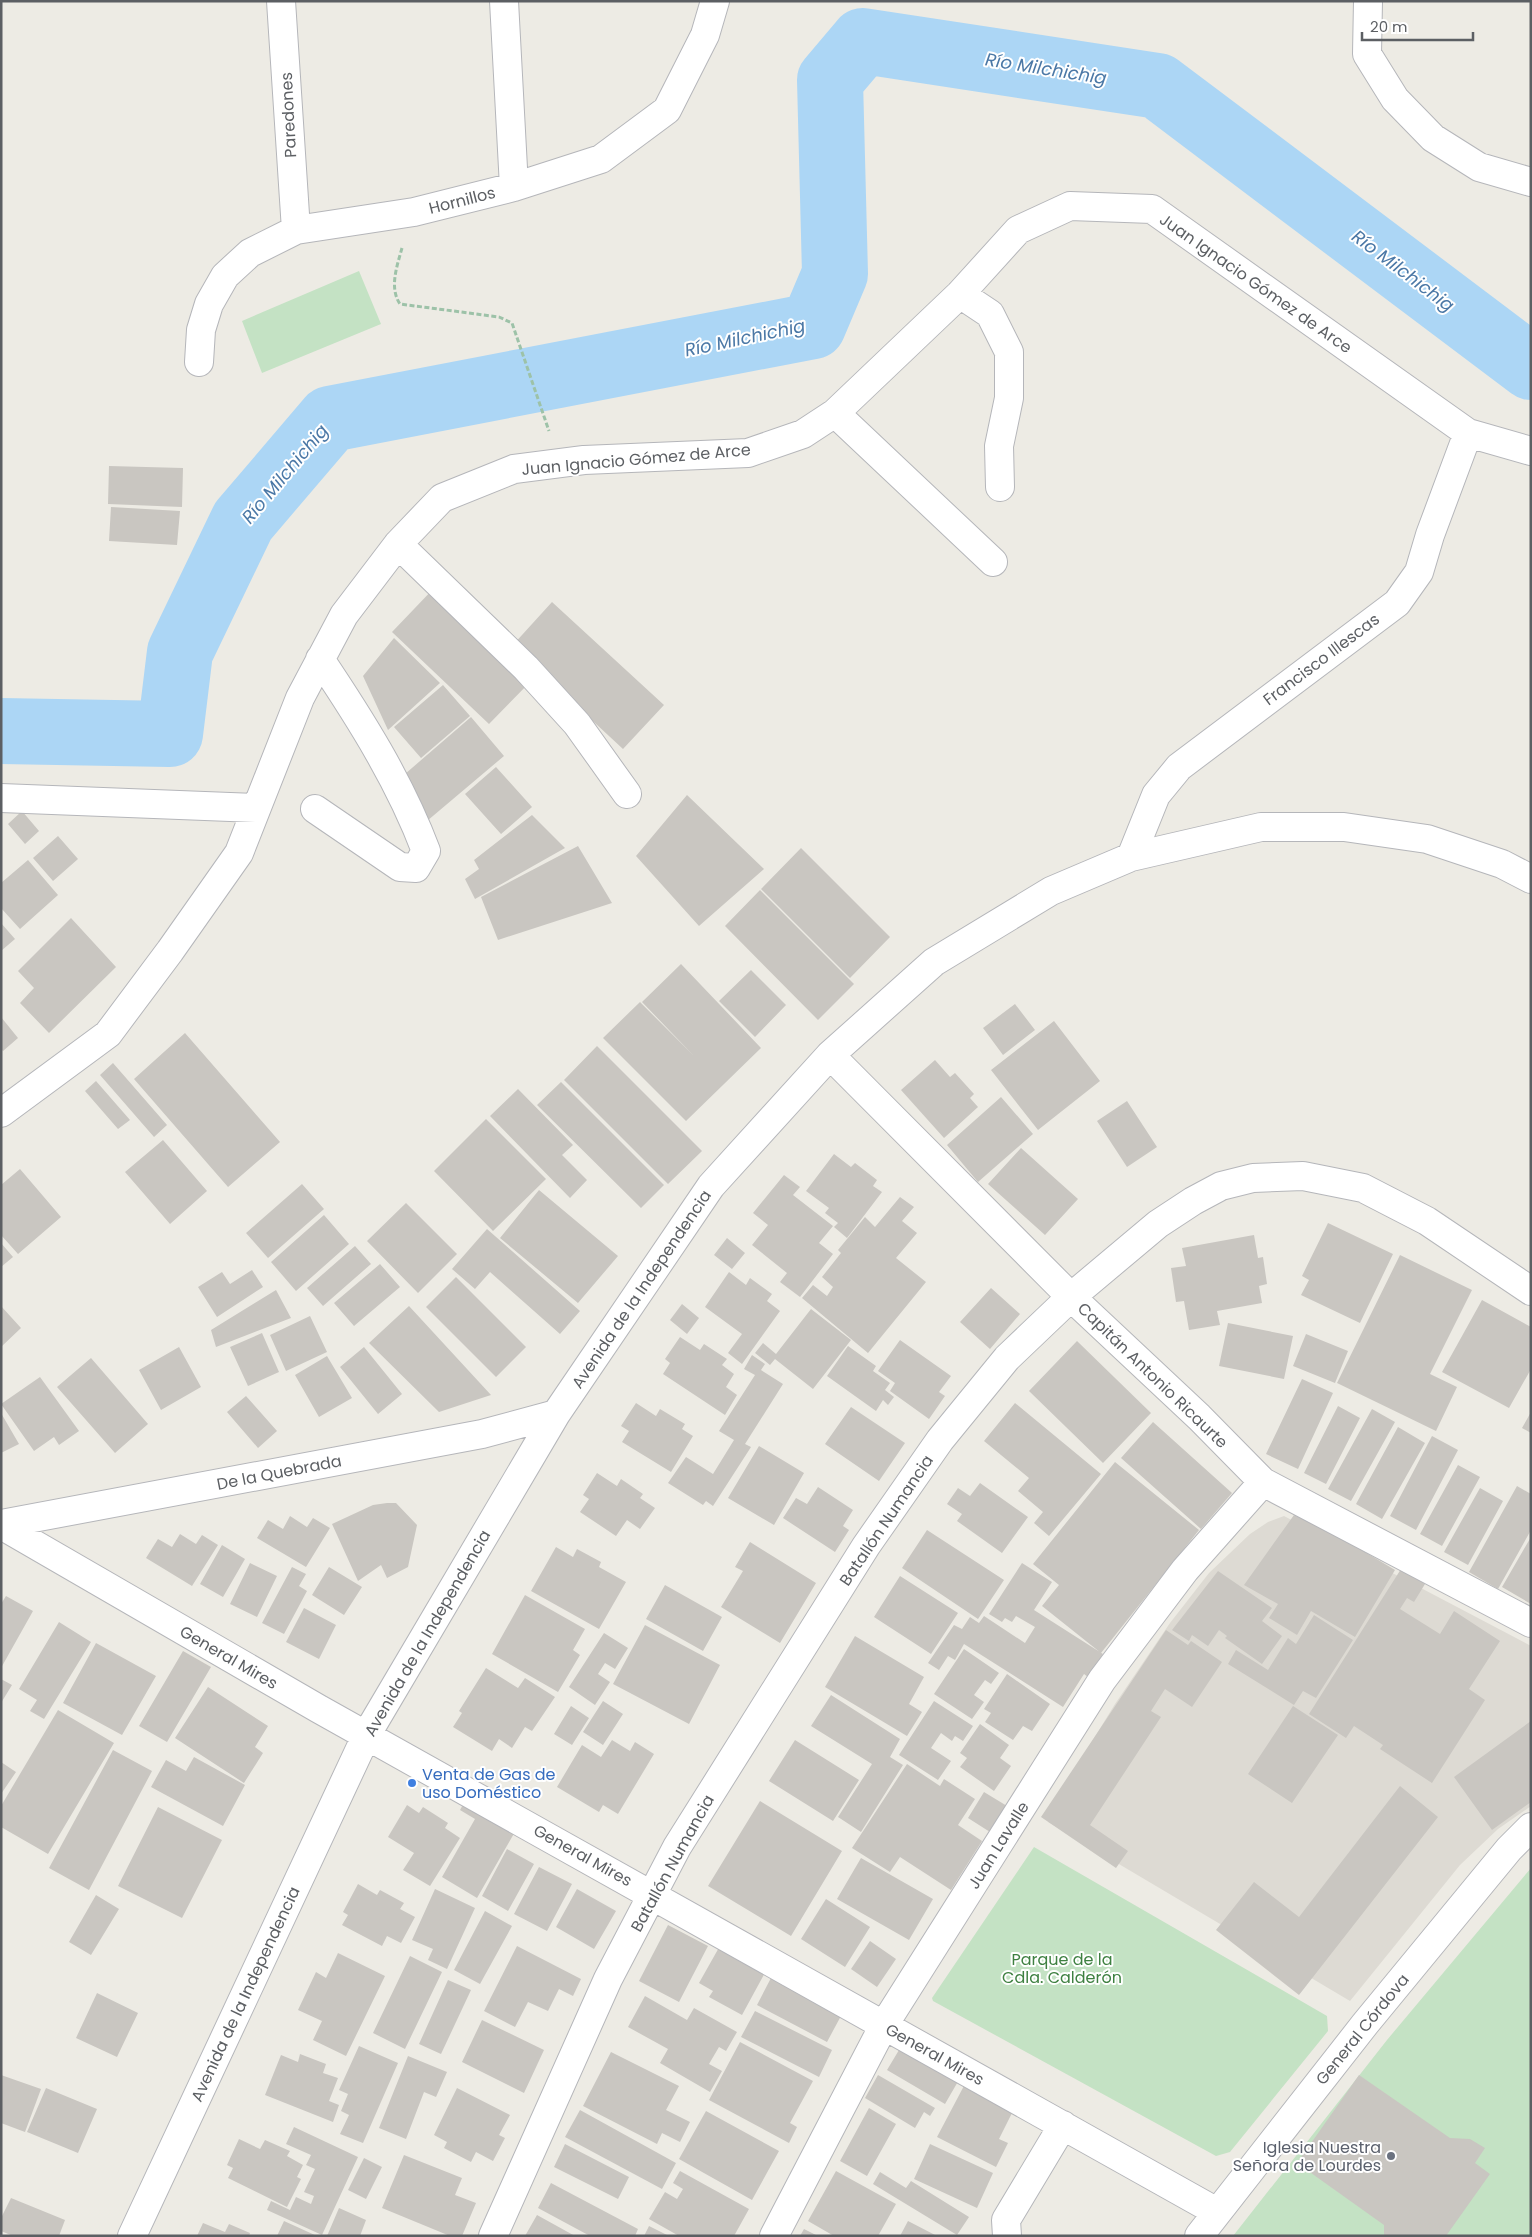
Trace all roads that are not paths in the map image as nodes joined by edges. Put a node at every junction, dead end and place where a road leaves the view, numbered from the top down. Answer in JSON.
{"nodes":[{"id":1,"x":281,"y":1,"type":"edge"},
{"id":2,"x":504,"y":1,"type":"edge"},
{"id":3,"x":715,"y":1,"type":"edge"},
{"id":4,"x":1368,"y":1,"type":"edge"},
{"id":5,"x":1531,"y":182,"type":"edge"},
{"id":6,"x":514,"y":187,"type":"junction"},
{"id":7,"x":296,"y":230,"type":"junction"},
{"id":8,"x":960,"y":294,"type":"junction"},
{"id":9,"x":200,"y":362,"type":"dead end"},
{"id":10,"x":835,"y":413,"type":"junction"},
{"id":11,"x":1468,"y":433,"type":"junction"},
{"id":12,"x":1531,"y":451,"type":"edge"},
{"id":13,"x":1000,"y":487,"type":"dead end"},
{"id":14,"x":398,"y":544,"type":"junction"},
{"id":15,"x":993,"y":562,"type":"dead end"},
{"id":16,"x":320,"y":659,"type":"junction"},
{"id":17,"x":627,"y":794,"type":"dead end"},
{"id":18,"x":1,"y":798,"type":"edge"},
{"id":19,"x":256,"y":808,"type":"junction"},
{"id":20,"x":315,"y":809,"type":"dead end"},
{"id":21,"x":1131,"y":857,"type":"junction"},
{"id":22,"x":1531,"y":879,"type":"edge"},
{"id":23,"x":830,"y":1054,"type":"junction"},
{"id":24,"x":1,"y":1113,"type":"edge"},
{"id":25,"x":1531,"y":1290,"type":"edge"},
{"id":26,"x":1071,"y":1297,"type":"junction"},
{"id":27,"x":556,"y":1414,"type":"junction"},
{"id":28,"x":1263,"y":1482,"type":"junction"},
{"id":29,"x":1,"y":1525,"type":"edge"},
{"id":30,"x":1531,"y":1623,"type":"edge"},
{"id":31,"x":367,"y":1734,"type":"junction"},
{"id":32,"x":1531,"y":1827,"type":"edge"},
{"id":33,"x":652,"y":1894,"type":"junction"},
{"id":34,"x":884,"y":2025,"type":"junction"},
{"id":35,"x":1063,"y":2124,"type":"junction"},
{"id":36,"x":1217,"y":2212,"type":"junction"},
{"id":37,"x":132,"y":2236,"type":"edge"},
{"id":38,"x":493,"y":2236,"type":"edge"},
{"id":39,"x":774,"y":2236,"type":"edge"},
{"id":40,"x":1007,"y":2236,"type":"edge"},
{"id":41,"x":1198,"y":2236,"type":"edge"}],
"edges":[{"from":1,"to":7,"type":"street","name":"Paredones"},
{"from":2,"to":6,"type":"street"},
{"from":3,"to":6,"type":"street","name":"Hornillos"},
{"from":4,"to":5,"type":"street"},
{"from":6,"to":7,"type":"street","name":"Hornillos"},
{"from":7,"to":9,"type":"street","name":"Hornillos"},
{"from":8,"to":10,"type":"street","name":"Juan Ignacio Gómez de Arce"},
{"from":8,"to":11,"type":"street","name":"Juan Ignacio Gómez de Arce"},
{"from":8,"to":13,"type":"street"},
{"from":10,"to":14,"type":"street","name":"Juan Ignacio Gómez de Arce"},
{"from":10,"to":15,"type":"street"},
{"from":11,"to":12,"type":"street","name":"Juan Ignacio Gómez de Arce"},
{"from":11,"to":21,"type":"street","name":"Francisco Illescas"},
{"from":14,"to":16,"type":"street","name":"Juan Ignacio Gómez de Arce"},
{"from":14,"to":17,"type":"street"},
{"from":16,"to":19,"type":"street","name":"Juan Ignacio Gómez de Arce"},
{"from":16,"to":20,"type":"street"},
{"from":18,"to":19,"type":"street"},
{"from":19,"to":24,"type":"street","name":"Juan Ignacio Gómez de Arce"},
{"from":21,"to":22,"type":"street","name":"Avenida de la Independencia"},
{"from":21,"to":23,"type":"street","name":"Avenida de la Independencia"},
{"from":23,"to":26,"type":"street","name":"Capitán Antonio Ricaurte"},
{"from":23,"to":27,"type":"street","name":"Avenida de la Independencia"},
{"from":25,"to":26,"type":"street","name":"Batallón Numancia"},
{"from":26,"to":28,"type":"street","name":"Capitán Antonio Ricaurte"},
{"from":26,"to":33,"type":"street","name":"Batallón Numancia"},
{"from":27,"to":29,"type":"street","name":"De la Quebrada"},
{"from":27,"to":31,"type":"street","name":"Avenida de la Independencia"},
{"from":28,"to":30,"type":"street","name":"Capitán Antonio Ricaurte"},
{"from":28,"to":34,"type":"street","name":"Juan Lavalle"},
{"from":29,"to":31,"type":"street","name":"General Mires"},
{"from":31,"to":33,"type":"street","name":"General Mires"},
{"from":31,"to":37,"type":"street","name":"Avenida de la Independencia"},
{"from":32,"to":36,"type":"street","name":"General Córdova"},
{"from":33,"to":34,"type":"street","name":"General Mires"},
{"from":33,"to":38,"type":"street","name":"Batallón Numancia"},
{"from":34,"to":35,"type":"street","name":"General Mires"},
{"from":34,"to":39,"type":"street","name":"Juan Lavalle"},
{"from":35,"to":36,"type":"street","name":"General Mires"},
{"from":35,"to":40,"type":"street"},
{"from":36,"to":41,"type":"street","name":"General Córdova"}]}
